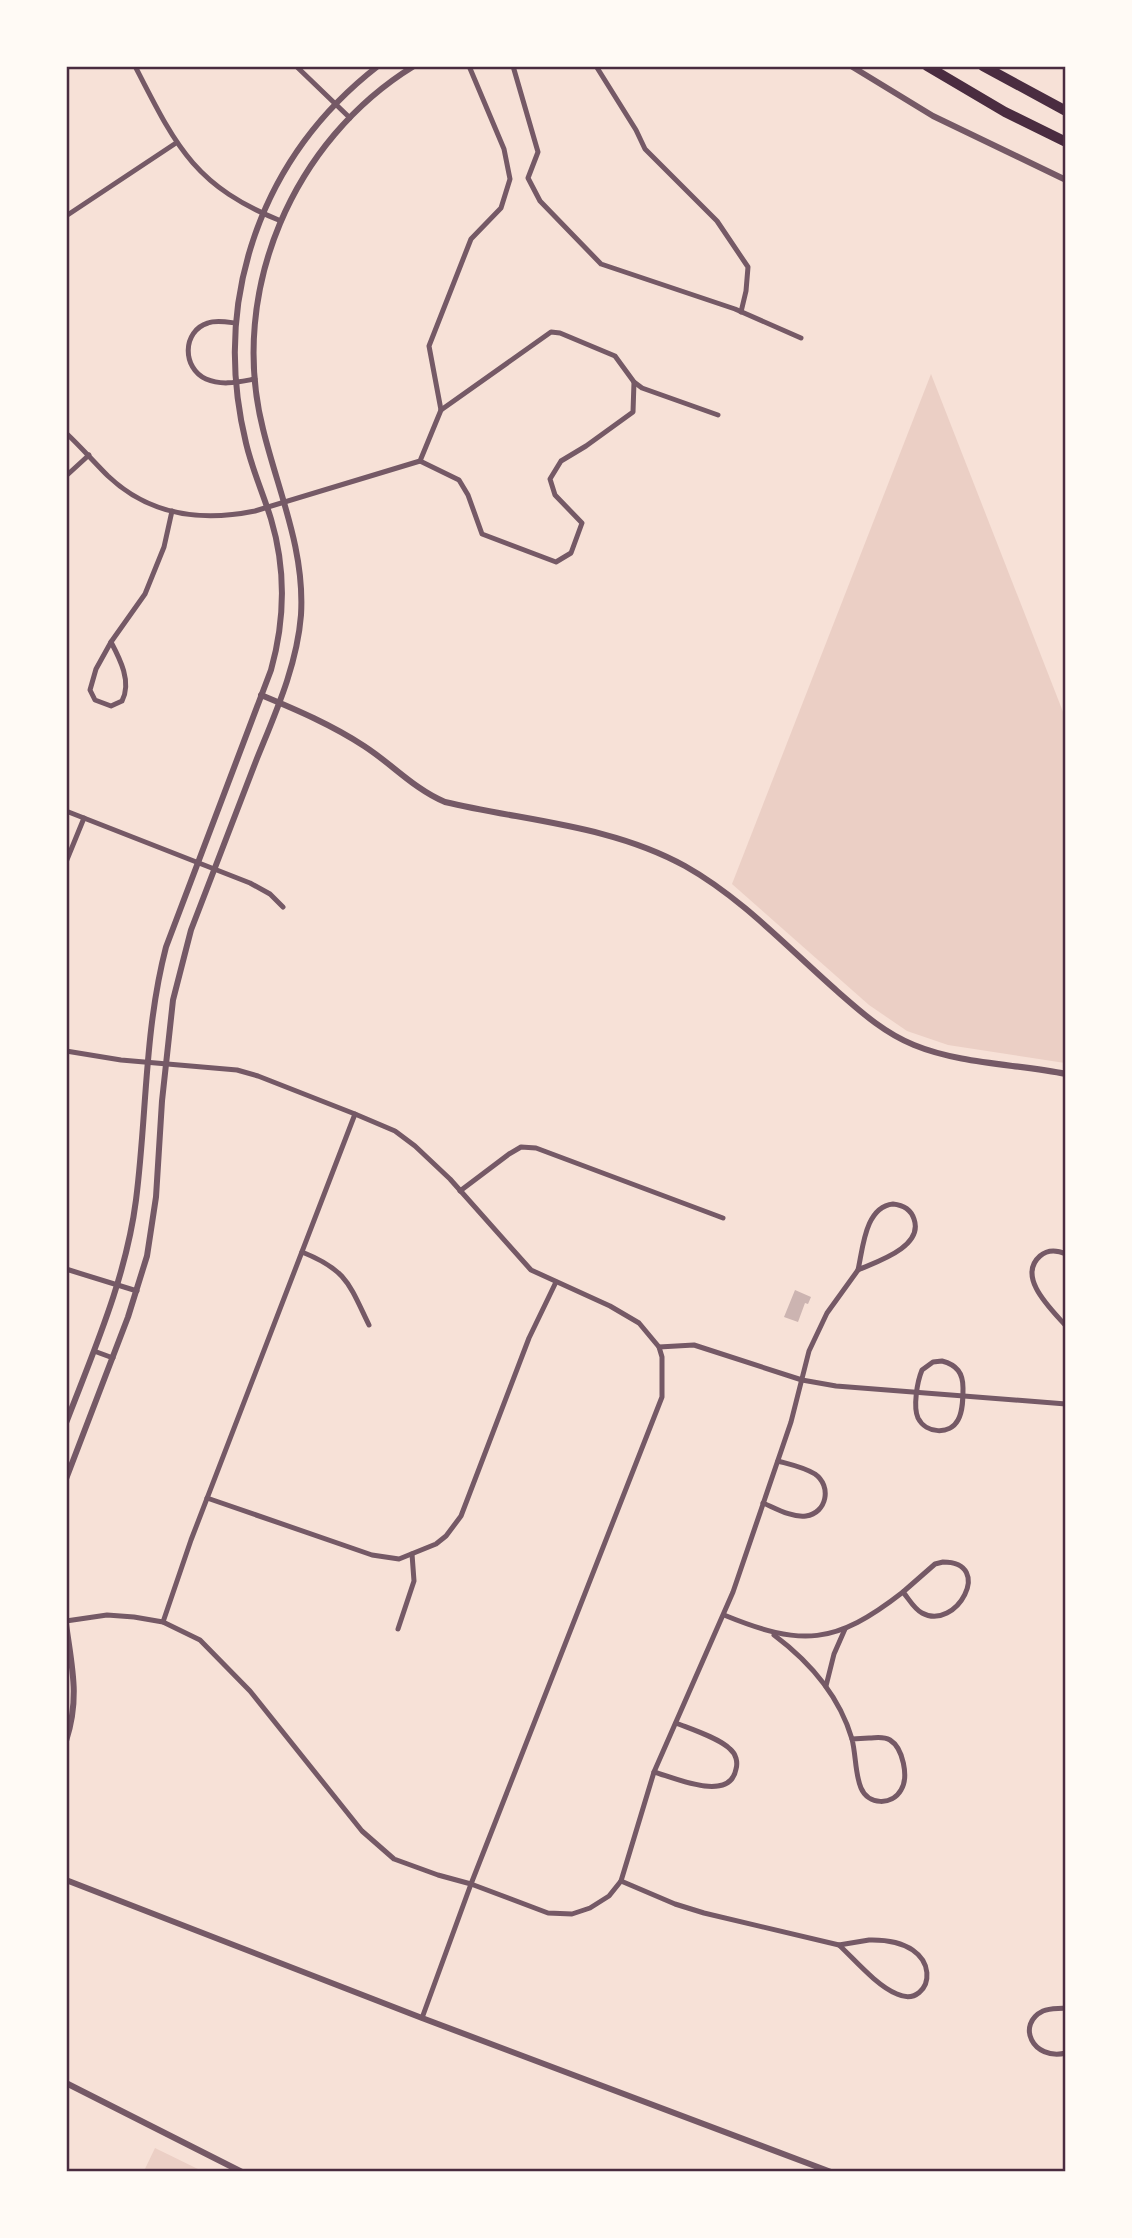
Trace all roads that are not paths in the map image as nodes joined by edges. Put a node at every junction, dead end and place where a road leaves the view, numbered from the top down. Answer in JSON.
{"nodes":[{"id":1,"x":135,"y":66,"type":"edge"},
{"id":2,"x":296,"y":66,"type":"edge"},
{"id":3,"x":378,"y":66,"type":"edge"},
{"id":4,"x":414,"y":66,"type":"edge"},
{"id":5,"x":469,"y":66,"type":"edge"},
{"id":6,"x":513,"y":66,"type":"edge"},
{"id":7,"x":596,"y":66,"type":"edge"},
{"id":8,"x":851,"y":66,"type":"edge"},
{"id":9,"x":927,"y":66,"type":"edge"},
{"id":10,"x":983,"y":66,"type":"edge"},
{"id":11,"x":335,"y":105,"type":"junction"},
{"id":12,"x":1066,"y":111,"type":"edge"},
{"id":13,"x":350,"y":118,"type":"junction"},
{"id":14,"x":1066,"y":142,"type":"edge"},
{"id":15,"x":176,"y":143,"type":"junction"},
{"id":16,"x":1066,"y":180,"type":"edge"},
{"id":17,"x":263,"y":213,"type":"junction"},
{"id":18,"x":66,"y":216,"type":"edge"},
{"id":19,"x":281,"y":221,"type":"junction"},
{"id":20,"x":741,"y":312,"type":"junction"},
{"id":21,"x":235,"y":323,"type":"junction"},
{"id":22,"x":802,"y":338,"type":"dead end"},
{"id":23,"x":255,"y":379,"type":"junction"},
{"id":24,"x":236,"y":382,"type":"junction"},
{"id":25,"x":634,"y":382,"type":"junction"},
{"id":26,"x":441,"y":410,"type":"junction"},
{"id":27,"x":718,"y":415,"type":"dead end"},
{"id":28,"x":66,"y":433,"type":"edge"},
{"id":29,"x":89,"y":455,"type":"junction"},
{"id":30,"x":420,"y":461,"type":"junction"},
{"id":31,"x":66,"y":477,"type":"edge"},
{"id":32,"x":285,"y":502,"type":"junction"},
{"id":33,"x":267,"y":507,"type":"junction"},
{"id":34,"x":172,"y":511,"type":"junction"},
{"id":35,"x":111,"y":642,"type":"junction"},
{"id":36,"x":261,"y":695,"type":"junction"},
{"id":37,"x":279,"y":703,"type":"junction"},
{"id":38,"x":66,"y":811,"type":"edge"},
{"id":39,"x":84,"y":818,"type":"junction"},
{"id":40,"x":66,"y":862,"type":"edge"},
{"id":41,"x":197,"y":862,"type":"junction"},
{"id":42,"x":215,"y":869,"type":"junction"},
{"id":43,"x":284,"y":907,"type":"dead end"},
{"id":44,"x":66,"y":1051,"type":"edge"},
{"id":45,"x":148,"y":1062,"type":"junction"},
{"id":46,"x":166,"y":1063,"type":"junction"},
{"id":47,"x":1066,"y":1074,"type":"edge"},
{"id":48,"x":355,"y":1114,"type":"junction"},
{"id":49,"x":460,"y":1191,"type":"junction"},
{"id":50,"x":723,"y":1218,"type":"dead end"},
{"id":51,"x":302,"y":1252,"type":"junction"},
{"id":52,"x":1066,"y":1254,"type":"edge"},
{"id":53,"x":66,"y":1269,"type":"edge"},
{"id":54,"x":858,"y":1270,"type":"junction"},
{"id":55,"x":556,"y":1282,"type":"junction"},
{"id":56,"x":118,"y":1285,"type":"junction"},
{"id":57,"x":136,"y":1291,"type":"junction"},
{"id":58,"x":369,"y":1325,"type":"dead end"},
{"id":59,"x":1066,"y":1326,"type":"edge"},
{"id":60,"x":659,"y":1347,"type":"junction"},
{"id":61,"x":94,"y":1351,"type":"junction"},
{"id":62,"x":113,"y":1358,"type":"junction"},
{"id":63,"x":802,"y":1380,"type":"junction"},
{"id":64,"x":917,"y":1394,"type":"junction"},
{"id":65,"x":963,"y":1397,"type":"junction"},
{"id":66,"x":1066,"y":1404,"type":"edge"},
{"id":67,"x":66,"y":1423,"type":"edge"},
{"id":68,"x":778,"y":1461,"type":"junction"},
{"id":69,"x":66,"y":1479,"type":"edge"},
{"id":70,"x":207,"y":1498,"type":"junction"},
{"id":71,"x":763,"y":1503,"type":"junction"},
{"id":72,"x":412,"y":1554,"type":"junction"},
{"id":73,"x":903,"y":1592,"type":"junction"},
{"id":74,"x":723,"y":1615,"type":"junction"},
{"id":75,"x":66,"y":1622,"type":"edge"},
{"id":76,"x":163,"y":1622,"type":"junction"},
{"id":77,"x":398,"y":1629,"type":"dead end"},
{"id":78,"x":845,"y":1629,"type":"junction"},
{"id":79,"x":771,"y":1633,"type":"junction"},
{"id":80,"x":826,"y":1686,"type":"junction"},
{"id":81,"x":676,"y":1723,"type":"junction"},
{"id":82,"x":852,"y":1739,"type":"junction"},
{"id":83,"x":66,"y":1741,"type":"edge"},
{"id":84,"x":654,"y":1772,"type":"junction"},
{"id":85,"x":66,"y":1880,"type":"edge"},
{"id":86,"x":621,"y":1881,"type":"junction"},
{"id":87,"x":471,"y":1884,"type":"junction"},
{"id":88,"x":839,"y":1945,"type":"junction"},
{"id":89,"x":1066,"y":2008,"type":"edge"},
{"id":90,"x":422,"y":2018,"type":"junction"},
{"id":91,"x":1066,"y":2053,"type":"edge"},
{"id":92,"x":66,"y":2083,"type":"edge"},
{"id":93,"x":242,"y":2172,"type":"edge"},
{"id":94,"x":831,"y":2172,"type":"edge"}],
"edges":[{"from":1,"to":15,"type":"street"},
{"from":2,"to":11,"type":"street"},
{"from":3,"to":11,"type":"street"},
{"from":4,"to":13,"type":"street"},
{"from":5,"to":26,"type":"street"},
{"from":6,"to":20,"type":"street"},
{"from":7,"to":20,"type":"street"},
{"from":8,"to":16,"type":"street"},
{"from":9,"to":14,"type":"highway"},
{"from":10,"to":12,"type":"highway"},
{"from":11,"to":13,"type":"street"},
{"from":11,"to":17,"type":"street"},
{"from":13,"to":19,"type":"street"},
{"from":15,"to":17,"type":"street"},
{"from":15,"to":18,"type":"street"},
{"from":17,"to":19,"type":"street"},
{"from":17,"to":21,"type":"street"},
{"from":19,"to":23,"type":"street"},
{"from":20,"to":22,"type":"street"},
{"from":21,"to":24,"type":"street"},
{"from":21,"to":24,"type":"street"},
{"from":23,"to":24,"type":"street"},
{"from":23,"to":32,"type":"street"},
{"from":24,"to":33,"type":"street"},
{"from":25,"to":26,"type":"street"},
{"from":25,"to":27,"type":"street"},
{"from":25,"to":30,"type":"street"},
{"from":26,"to":30,"type":"street"},
{"from":28,"to":29,"type":"street"},
{"from":29,"to":31,"type":"street"},
{"from":29,"to":34,"type":"street"},
{"from":30,"to":32,"type":"street"},
{"from":32,"to":33,"type":"street"},
{"from":32,"to":37,"type":"street"},
{"from":33,"to":34,"type":"street"},
{"from":33,"to":36,"type":"street"},
{"from":34,"to":35,"type":"street"},
{"from":35,"to":35,"type":"street"},
{"from":36,"to":37,"type":"street"},
{"from":36,"to":41,"type":"street"},
{"from":37,"to":42,"type":"street"},
{"from":37,"to":47,"type":"street"},
{"from":38,"to":39,"type":"street"},
{"from":39,"to":40,"type":"street"},
{"from":39,"to":41,"type":"street"},
{"from":41,"to":42,"type":"street"},
{"from":41,"to":45,"type":"street"},
{"from":42,"to":43,"type":"street"},
{"from":42,"to":46,"type":"street"},
{"from":44,"to":45,"type":"street"},
{"from":45,"to":46,"type":"street"},
{"from":45,"to":56,"type":"street"},
{"from":46,"to":48,"type":"street"},
{"from":46,"to":57,"type":"street"},
{"from":48,"to":49,"type":"street"},
{"from":48,"to":51,"type":"street"},
{"from":49,"to":50,"type":"street"},
{"from":49,"to":55,"type":"street"},
{"from":51,"to":58,"type":"street"},
{"from":51,"to":70,"type":"street"},
{"from":52,"to":59,"type":"street"},
{"from":53,"to":56,"type":"street"},
{"from":54,"to":54,"type":"street"},
{"from":54,"to":63,"type":"street"},
{"from":55,"to":60,"type":"street"},
{"from":55,"to":72,"type":"street"},
{"from":56,"to":57,"type":"street"},
{"from":56,"to":61,"type":"street"},
{"from":57,"to":62,"type":"street"},
{"from":60,"to":63,"type":"street"},
{"from":60,"to":87,"type":"street"},
{"from":61,"to":62,"type":"street"},
{"from":61,"to":67,"type":"street"},
{"from":62,"to":69,"type":"street"},
{"from":63,"to":64,"type":"street"},
{"from":63,"to":68,"type":"street"},
{"from":64,"to":65,"type":"street"},
{"from":64,"to":65,"type":"street"},
{"from":64,"to":65,"type":"street"},
{"from":65,"to":66,"type":"street"},
{"from":68,"to":71,"type":"street"},
{"from":68,"to":71,"type":"street"},
{"from":70,"to":72,"type":"street"},
{"from":70,"to":76,"type":"street"},
{"from":71,"to":74,"type":"street"},
{"from":72,"to":77,"type":"street"},
{"from":73,"to":73,"type":"street"},
{"from":73,"to":78,"type":"street"},
{"from":74,"to":79,"type":"street"},
{"from":74,"to":81,"type":"street"},
{"from":75,"to":76,"type":"street"},
{"from":75,"to":83,"type":"street"},
{"from":76,"to":87,"type":"street"},
{"from":78,"to":79,"type":"street"},
{"from":78,"to":80,"type":"street"},
{"from":79,"to":80,"type":"street"},
{"from":80,"to":82,"type":"street"},
{"from":81,"to":84,"type":"street"},
{"from":81,"to":84,"type":"street"},
{"from":82,"to":82,"type":"street"},
{"from":84,"to":86,"type":"street"},
{"from":85,"to":90,"type":"street"},
{"from":86,"to":87,"type":"street"},
{"from":86,"to":88,"type":"street"},
{"from":87,"to":90,"type":"street"},
{"from":88,"to":88,"type":"street"},
{"from":89,"to":91,"type":"street"},
{"from":90,"to":94,"type":"street"},
{"from":92,"to":93,"type":"street"}]}
